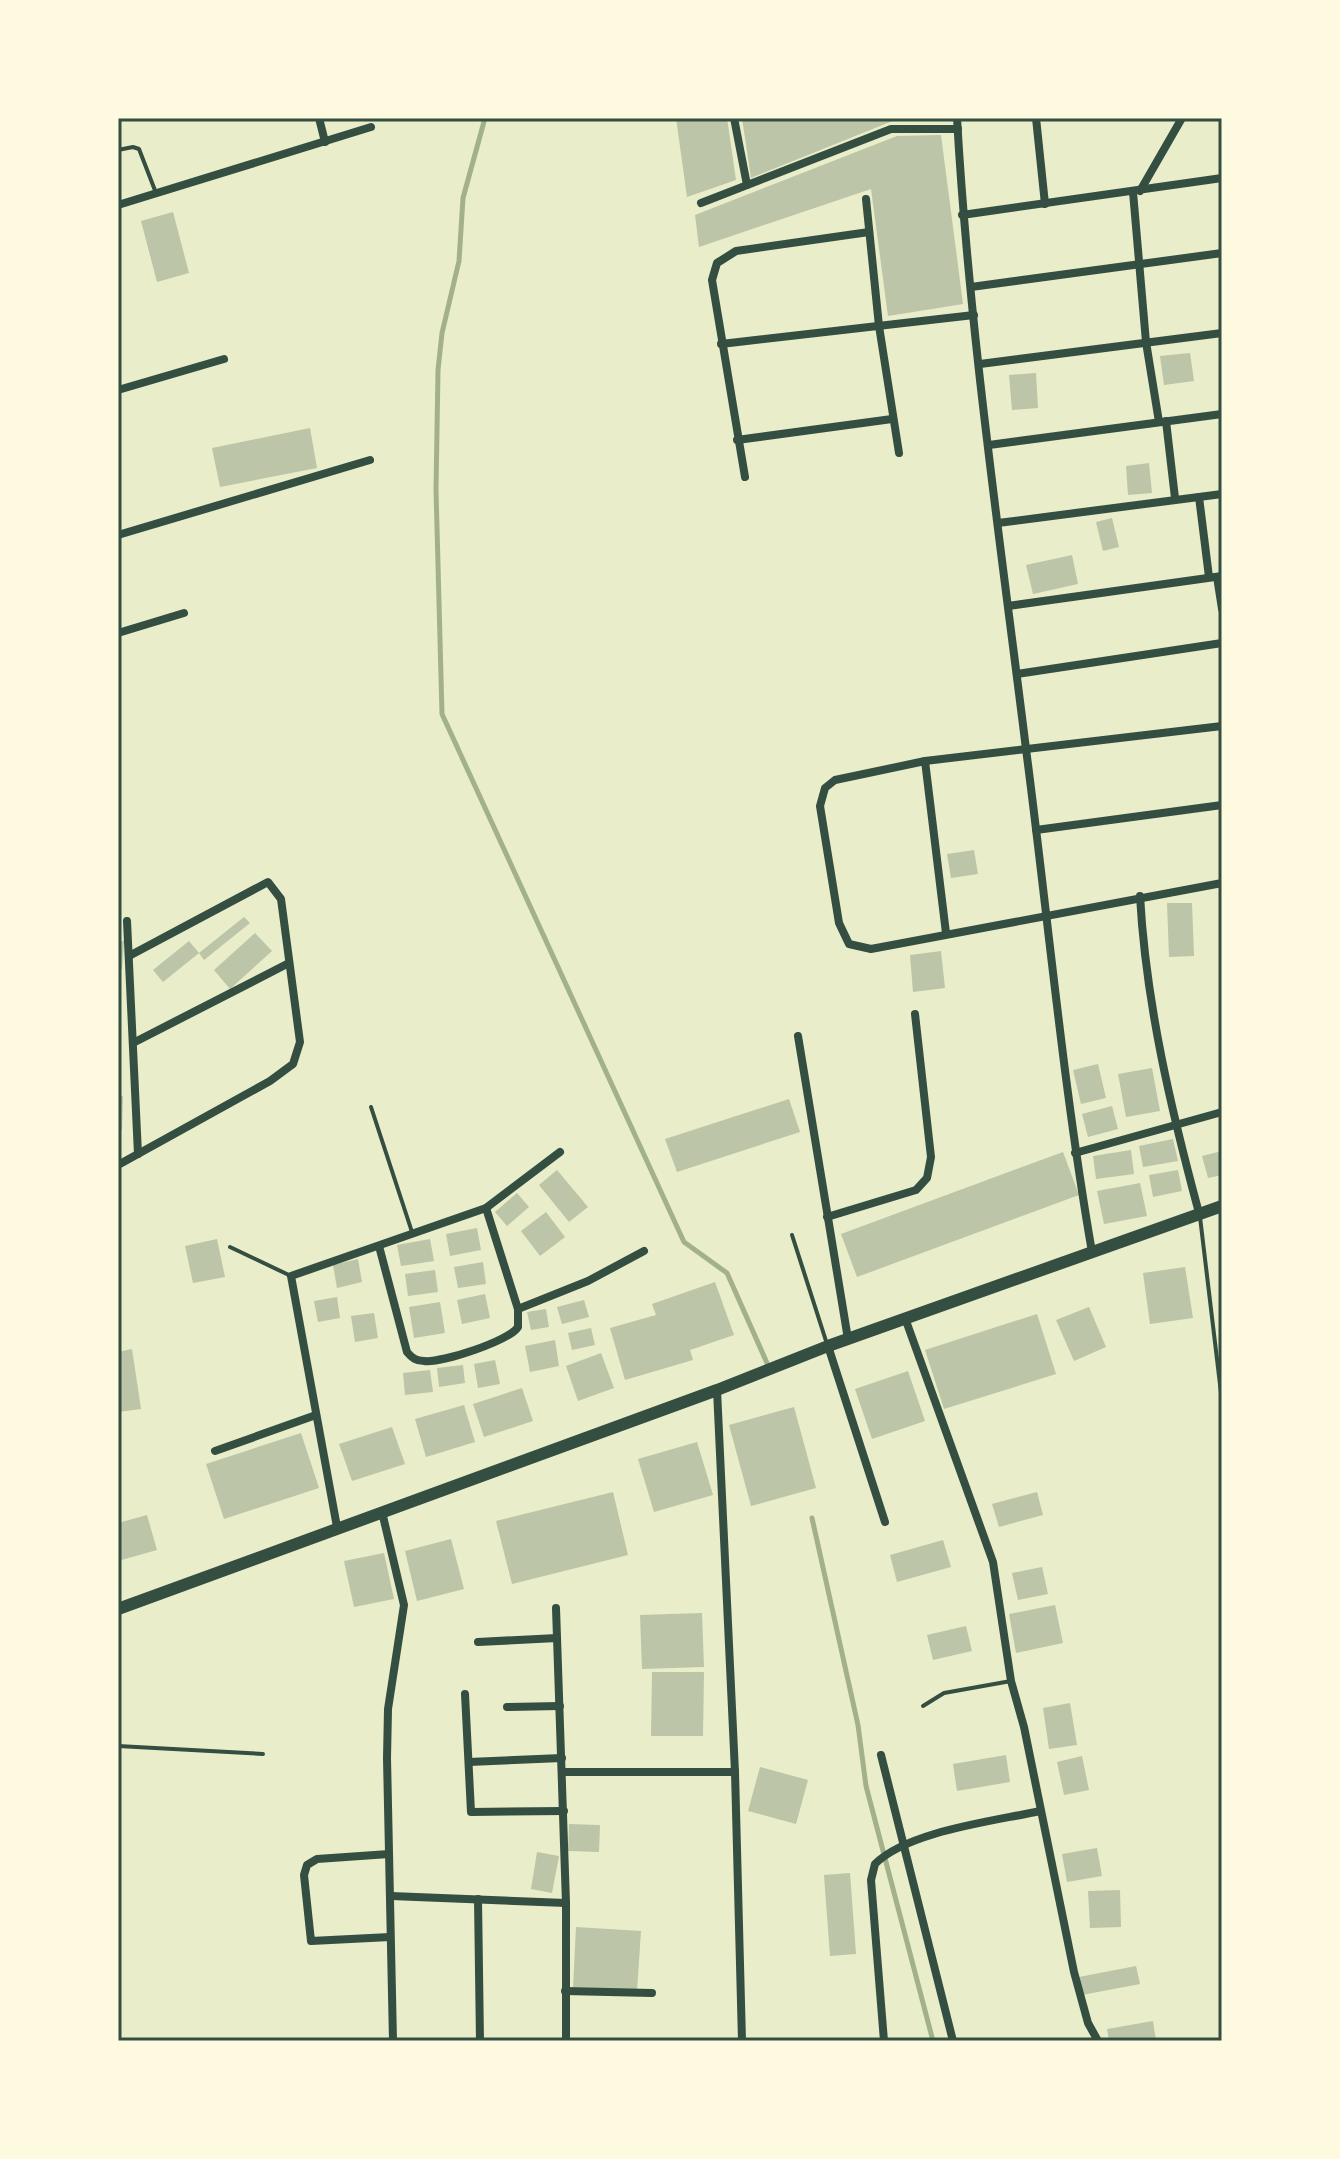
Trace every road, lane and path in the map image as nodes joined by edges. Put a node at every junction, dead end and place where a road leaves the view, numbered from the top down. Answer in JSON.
{"nodes":[{"id":1,"x":319,"y":118,"type":"edge"},
{"id":2,"x":734,"y":118,"type":"edge"},
{"id":3,"x":957,"y":118,"type":"edge"},
{"id":4,"x":1036,"y":118,"type":"edge"},
{"id":5,"x":1182,"y":118,"type":"edge"},
{"id":6,"x":371,"y":127,"type":"dead end"},
{"id":7,"x":958,"y":129,"type":"junction"},
{"id":8,"x":325,"y":142,"type":"junction"},
{"id":9,"x":118,"y":150,"type":"edge"},
{"id":10,"x":1222,"y":178,"type":"edge"},
{"id":11,"x":747,"y":185,"type":"junction"},
{"id":12,"x":1136,"y":192,"type":"junction"},
{"id":13,"x":156,"y":194,"type":"junction"},
{"id":14,"x":866,"y":199,"type":"dead end"},
{"id":15,"x":701,"y":203,"type":"dead end"},
{"id":16,"x":1045,"y":204,"type":"junction"},
{"id":17,"x":118,"y":205,"type":"edge"},
{"id":18,"x":962,"y":215,"type":"junction"},
{"id":19,"x":869,"y":232,"type":"junction"},
{"id":20,"x":1222,"y":253,"type":"edge"},
{"id":21,"x":1140,"y":265,"type":"junction"},
{"id":22,"x":971,"y":287,"type":"junction"},
{"id":23,"x":974,"y":315,"type":"junction"},
{"id":24,"x":879,"y":326,"type":"junction"},
{"id":25,"x":1222,"y":333,"type":"edge"},
{"id":26,"x":1146,"y":342,"type":"junction"},
{"id":27,"x":721,"y":344,"type":"junction"},
{"id":28,"x":224,"y":359,"type":"dead end"},
{"id":29,"x":980,"y":364,"type":"junction"},
{"id":30,"x":118,"y":390,"type":"edge"},
{"id":31,"x":1222,"y":414,"type":"edge"},
{"id":32,"x":892,"y":419,"type":"junction"},
{"id":33,"x":1162,"y":422,"type":"junction"},
{"id":34,"x":737,"y":440,"type":"junction"},
{"id":35,"x":989,"y":445,"type":"junction"},
{"id":36,"x":899,"y":453,"type":"dead end"},
{"id":37,"x":370,"y":460,"type":"dead end"},
{"id":38,"x":745,"y":477,"type":"dead end"},
{"id":39,"x":1222,"y":494,"type":"edge"},
{"id":40,"x":1199,"y":497,"type":"junction"},
{"id":41,"x":1175,"y":498,"type":"junction"},
{"id":42,"x":998,"y":523,"type":"junction"},
{"id":43,"x":118,"y":535,"type":"edge"},
{"id":44,"x":1216,"y":577,"type":"edge"},
{"id":45,"x":1008,"y":606,"type":"junction"},
{"id":46,"x":1222,"y":609,"type":"edge"},
{"id":47,"x":184,"y":613,"type":"dead end"},
{"id":48,"x":118,"y":633,"type":"edge"},
{"id":49,"x":1222,"y":643,"type":"edge"},
{"id":50,"x":1222,"y":650,"type":"edge"},
{"id":51,"x":1017,"y":674,"type":"junction"},
{"id":52,"x":1222,"y":726,"type":"edge"},
{"id":53,"x":1027,"y":751,"type":"junction"},
{"id":54,"x":925,"y":761,"type":"junction"},
{"id":55,"x":1222,"y":805,"type":"edge"},
{"id":56,"x":1036,"y":830,"type":"junction"},
{"id":57,"x":1222,"y":883,"type":"edge"},
{"id":58,"x":1140,"y":896,"type":"junction"},
{"id":59,"x":1046,"y":918,"type":"junction"},
{"id":60,"x":127,"y":921,"type":"dead end"},
{"id":61,"x":946,"y":933,"type":"junction"},
{"id":62,"x":129,"y":956,"type":"junction"},
{"id":63,"x":287,"y":964,"type":"junction"},
{"id":64,"x":915,"y":1014,"type":"dead end"},
{"id":65,"x":798,"y":1036,"type":"dead end"},
{"id":66,"x":133,"y":1043,"type":"junction"},
{"id":67,"x":371,"y":1107,"type":"dead end"},
{"id":68,"x":1222,"y":1112,"type":"edge"},
{"id":69,"x":1176,"y":1125,"type":"junction"},
{"id":70,"x":560,"y":1152,"type":"dead end"},
{"id":71,"x":1075,"y":1153,"type":"junction"},
{"id":72,"x":138,"y":1154,"type":"junction"},
{"id":73,"x":118,"y":1165,"type":"edge"},
{"id":74,"x":1222,"y":1206,"type":"edge"},
{"id":75,"x":486,"y":1208,"type":"junction"},
{"id":76,"x":1199,"y":1213,"type":"junction"},
{"id":77,"x":827,"y":1217,"type":"junction"},
{"id":78,"x":413,"y":1234,"type":"junction"},
{"id":79,"x":792,"y":1235,"type":"dead end"},
{"id":80,"x":379,"y":1246,"type":"junction"},
{"id":81,"x":230,"y":1247,"type":"dead end"},
{"id":82,"x":644,"y":1251,"type":"dead end"},
{"id":83,"x":1092,"y":1252,"type":"junction"},
{"id":84,"x":291,"y":1276,"type":"junction"},
{"id":85,"x":518,"y":1309,"type":"junction"},
{"id":86,"x":905,"y":1318,"type":"junction"},
{"id":87,"x":848,"y":1339,"type":"junction"},
{"id":88,"x":828,"y":1346,"type":"junction"},
{"id":89,"x":717,"y":1390,"type":"junction"},
{"id":90,"x":1222,"y":1401,"type":"edge"},
{"id":91,"x":316,"y":1415,"type":"junction"},
{"id":92,"x":215,"y":1451,"type":"dead end"},
{"id":93,"x":382,"y":1512,"type":"junction"},
{"id":94,"x":885,"y":1522,"type":"dead end"},
{"id":95,"x":337,"y":1527,"type":"junction"},
{"id":96,"x":556,"y":1608,"type":"dead end"},
{"id":97,"x":118,"y":1609,"type":"edge"},
{"id":98,"x":557,"y":1638,"type":"junction"},
{"id":99,"x":478,"y":1642,"type":"dead end"},
{"id":100,"x":1011,"y":1681,"type":"junction"},
{"id":101,"x":465,"y":1694,"type":"dead end"},
{"id":102,"x":560,"y":1706,"type":"junction"},
{"id":103,"x":923,"y":1706,"type":"dead end"},
{"id":104,"x":507,"y":1707,"type":"dead end"},
{"id":105,"x":118,"y":1746,"type":"edge"},
{"id":106,"x":263,"y":1754,"type":"dead end"},
{"id":107,"x":881,"y":1755,"type":"dead end"},
{"id":108,"x":562,"y":1758,"type":"junction"},
{"id":109,"x":469,"y":1762,"type":"junction"},
{"id":110,"x":563,"y":1772,"type":"junction"},
{"id":111,"x":735,"y":1772,"type":"junction"},
{"id":112,"x":564,"y":1811,"type":"junction"},
{"id":113,"x":1040,"y":1811,"type":"junction"},
{"id":114,"x":903,"y":1846,"type":"junction"},
{"id":115,"x":389,"y":1854,"type":"junction"},
{"id":116,"x":391,"y":1896,"type":"junction"},
{"id":117,"x":478,"y":1899,"type":"junction"},
{"id":118,"x":566,"y":1903,"type":"junction"},
{"id":119,"x":390,"y":1937,"type":"junction"},
{"id":120,"x":565,"y":1991,"type":"junction"},
{"id":121,"x":652,"y":1993,"type":"dead end"},
{"id":122,"x":393,"y":2041,"type":"edge"},
{"id":123,"x":480,"y":2041,"type":"edge"},
{"id":124,"x":566,"y":2041,"type":"edge"},
{"id":125,"x":742,"y":2041,"type":"edge"},
{"id":126,"x":884,"y":2041,"type":"edge"},
{"id":127,"x":953,"y":2041,"type":"edge"},
{"id":128,"x":1098,"y":2041,"type":"edge"}],
"edges":[{"from":1,"to":8,"type":"street"},
{"from":2,"to":11,"type":"street"},
{"from":3,"to":7,"type":"street"},
{"from":4,"to":16,"type":"street"},
{"from":5,"to":12,"type":"street"},
{"from":6,"to":8,"type":"street"},
{"from":7,"to":11,"type":"street"},
{"from":7,"to":18,"type":"street"},
{"from":8,"to":13,"type":"street"},
{"from":9,"to":13,"type":"lane"},
{"from":10,"to":12,"type":"street"},
{"from":11,"to":15,"type":"street"},
{"from":12,"to":16,"type":"street"},
{"from":12,"to":21,"type":"street"},
{"from":13,"to":17,"type":"street"},
{"from":14,"to":19,"type":"street"},
{"from":16,"to":18,"type":"street"},
{"from":18,"to":22,"type":"street"},
{"from":19,"to":24,"type":"street"},
{"from":19,"to":27,"type":"street"},
{"from":20,"to":21,"type":"street"},
{"from":21,"to":22,"type":"street"},
{"from":21,"to":26,"type":"street"},
{"from":22,"to":23,"type":"street"},
{"from":23,"to":24,"type":"street"},
{"from":23,"to":29,"type":"street"},
{"from":24,"to":27,"type":"street"},
{"from":24,"to":32,"type":"street"},
{"from":25,"to":26,"type":"street"},
{"from":26,"to":29,"type":"street"},
{"from":26,"to":33,"type":"street"},
{"from":27,"to":34,"type":"street"},
{"from":28,"to":30,"type":"street"},
{"from":29,"to":35,"type":"street"},
{"from":31,"to":33,"type":"street"},
{"from":32,"to":34,"type":"street"},
{"from":32,"to":36,"type":"street"},
{"from":33,"to":35,"type":"street"},
{"from":33,"to":41,"type":"street"},
{"from":34,"to":38,"type":"street"},
{"from":35,"to":42,"type":"street"},
{"from":37,"to":43,"type":"street"},
{"from":39,"to":40,"type":"street"},
{"from":40,"to":41,"type":"street"},
{"from":40,"to":44,"type":"street"},
{"from":41,"to":42,"type":"street"},
{"from":42,"to":45,"type":"street"},
{"from":44,"to":45,"type":"street"},
{"from":44,"to":46,"type":"street"},
{"from":45,"to":51,"type":"street"},
{"from":47,"to":48,"type":"street"},
{"from":49,"to":50,"type":"street"},
{"from":49,"to":51,"type":"street"},
{"from":51,"to":53,"type":"street"},
{"from":52,"to":53,"type":"street"},
{"from":53,"to":54,"type":"street"},
{"from":53,"to":56,"type":"street"},
{"from":54,"to":61,"type":"street"},
{"from":54,"to":61,"type":"street"},
{"from":55,"to":56,"type":"street"},
{"from":56,"to":59,"type":"street"},
{"from":57,"to":58,"type":"street"},
{"from":58,"to":59,"type":"street"},
{"from":58,"to":69,"type":"street"},
{"from":59,"to":61,"type":"street"},
{"from":59,"to":71,"type":"street"},
{"from":60,"to":62,"type":"street"},
{"from":62,"to":63,"type":"street"},
{"from":62,"to":66,"type":"street"},
{"from":63,"to":66,"type":"street"},
{"from":63,"to":72,"type":"street"},
{"from":64,"to":77,"type":"street"},
{"from":65,"to":77,"type":"street"},
{"from":66,"to":72,"type":"street"},
{"from":67,"to":78,"type":"lane"},
{"from":68,"to":69,"type":"street"},
{"from":69,"to":71,"type":"street"},
{"from":69,"to":76,"type":"street"},
{"from":70,"to":75,"type":"street"},
{"from":71,"to":83,"type":"street"},
{"from":72,"to":73,"type":"street"},
{"from":74,"to":76,"type":"main road"},
{"from":75,"to":78,"type":"street"},
{"from":75,"to":85,"type":"street"},
{"from":76,"to":83,"type":"main road"},
{"from":76,"to":90,"type":"lane"},
{"from":77,"to":87,"type":"street"},
{"from":78,"to":80,"type":"street"},
{"from":79,"to":88,"type":"lane"},
{"from":80,"to":84,"type":"street"},
{"from":80,"to":85,"type":"street"},
{"from":81,"to":84,"type":"lane"},
{"from":82,"to":85,"type":"street"},
{"from":83,"to":86,"type":"main road"},
{"from":84,"to":91,"type":"street"},
{"from":86,"to":87,"type":"main road"},
{"from":86,"to":100,"type":"street"},
{"from":87,"to":88,"type":"main road"},
{"from":88,"to":89,"type":"main road"},
{"from":88,"to":94,"type":"street"},
{"from":89,"to":93,"type":"main road"},
{"from":89,"to":111,"type":"street"},
{"from":91,"to":92,"type":"street"},
{"from":91,"to":95,"type":"street"},
{"from":93,"to":95,"type":"main road"},
{"from":93,"to":115,"type":"street"},
{"from":95,"to":97,"type":"main road"},
{"from":96,"to":98,"type":"street"},
{"from":98,"to":99,"type":"street"},
{"from":98,"to":102,"type":"street"},
{"from":100,"to":103,"type":"lane"},
{"from":100,"to":113,"type":"street"},
{"from":101,"to":109,"type":"street"},
{"from":102,"to":104,"type":"street"},
{"from":102,"to":108,"type":"street"},
{"from":105,"to":106,"type":"lane"},
{"from":107,"to":114,"type":"street"},
{"from":108,"to":109,"type":"street"},
{"from":108,"to":110,"type":"street"},
{"from":109,"to":112,"type":"street"},
{"from":110,"to":111,"type":"street"},
{"from":110,"to":112,"type":"street"},
{"from":111,"to":125,"type":"street"},
{"from":112,"to":118,"type":"street"},
{"from":113,"to":114,"type":"street"},
{"from":113,"to":128,"type":"street"},
{"from":114,"to":126,"type":"street"},
{"from":114,"to":127,"type":"street"},
{"from":115,"to":116,"type":"street"},
{"from":115,"to":119,"type":"street"},
{"from":116,"to":117,"type":"street"},
{"from":116,"to":119,"type":"street"},
{"from":117,"to":118,"type":"street"},
{"from":117,"to":123,"type":"street"},
{"from":118,"to":120,"type":"street"},
{"from":119,"to":122,"type":"street"},
{"from":120,"to":121,"type":"street"},
{"from":120,"to":124,"type":"street"}]}
